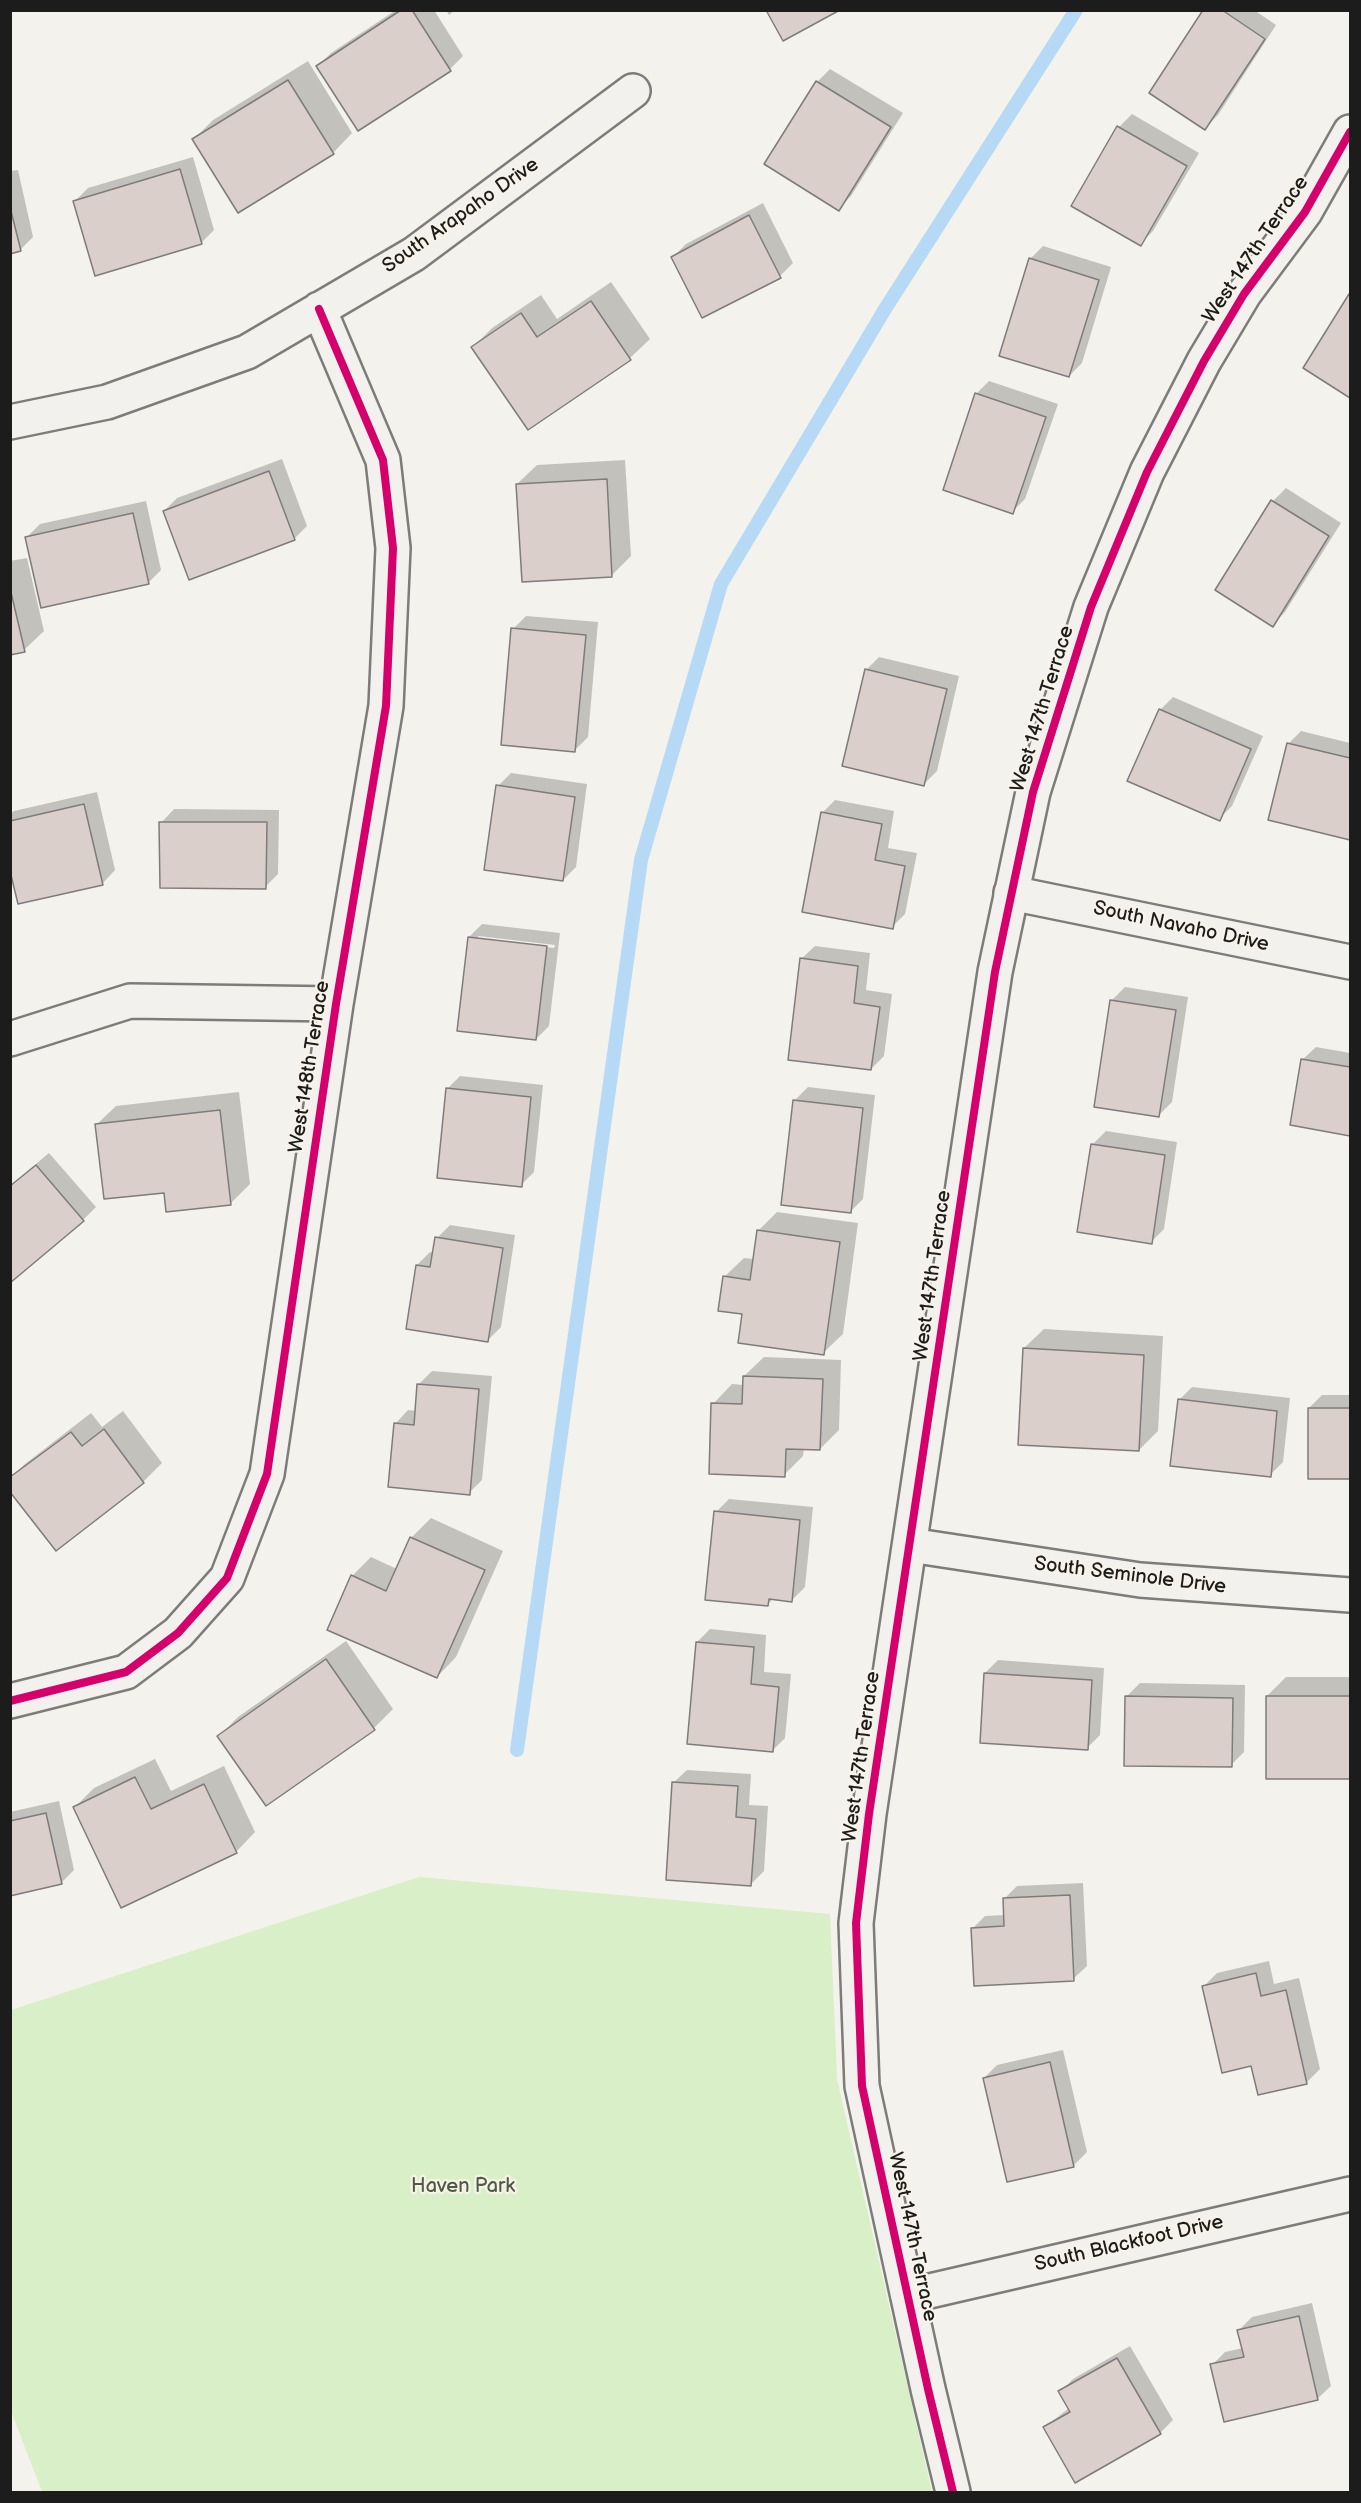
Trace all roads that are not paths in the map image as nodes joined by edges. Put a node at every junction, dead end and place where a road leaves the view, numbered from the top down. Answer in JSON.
{"nodes":[{"id":1,"x":633,"y":92,"type":"dead end"},
{"id":2,"x":1350,"y":132,"type":"edge"},
{"id":3,"x":1342,"y":166,"type":"edge"},
{"id":4,"x":319,"y":309,"type":"junction"},
{"id":5,"x":10,"y":422,"type":"edge"},
{"id":6,"x":1011,"y":893,"type":"junction"},
{"id":7,"x":1350,"y":962,"type":"edge"},
{"id":8,"x":336,"y":1005,"type":"junction"},
{"id":9,"x":10,"y":1039,"type":"edge"},
{"id":10,"x":910,"y":1545,"type":"junction"},
{"id":11,"x":1350,"y":1595,"type":"edge"},
{"id":12,"x":10,"y":1701,"type":"edge"},
{"id":13,"x":1350,"y":2194,"type":"edge"},
{"id":14,"x":908,"y":2296,"type":"junction"},
{"id":15,"x":953,"y":2493,"type":"edge"}],
"edges":[{"from":1,"to":4,"type":"street","name":"South Arapaho Drive"},
{"from":2,"to":3,"type":"street","name":"West 147th Terrace"},
{"from":3,"to":6,"type":"street","name":"West 147th Terrace"},
{"from":4,"to":5,"type":"street","name":"South Arapaho Drive"},
{"from":4,"to":8,"type":"street","name":"West 148th Terrace"},
{"from":6,"to":7,"type":"street","name":"South Navaho Drive"},
{"from":6,"to":10,"type":"street","name":"West 147th Terrace"},
{"from":8,"to":9,"type":"street"},
{"from":8,"to":12,"type":"street","name":"West 148th Terrace"},
{"from":10,"to":11,"type":"street","name":"South Seminole Drive"},
{"from":10,"to":14,"type":"street","name":"West 147th Terrace"},
{"from":13,"to":14,"type":"street","name":"South Blackfoot Drive"},
{"from":14,"to":15,"type":"street","name":"West 147th Terrace"}]}
